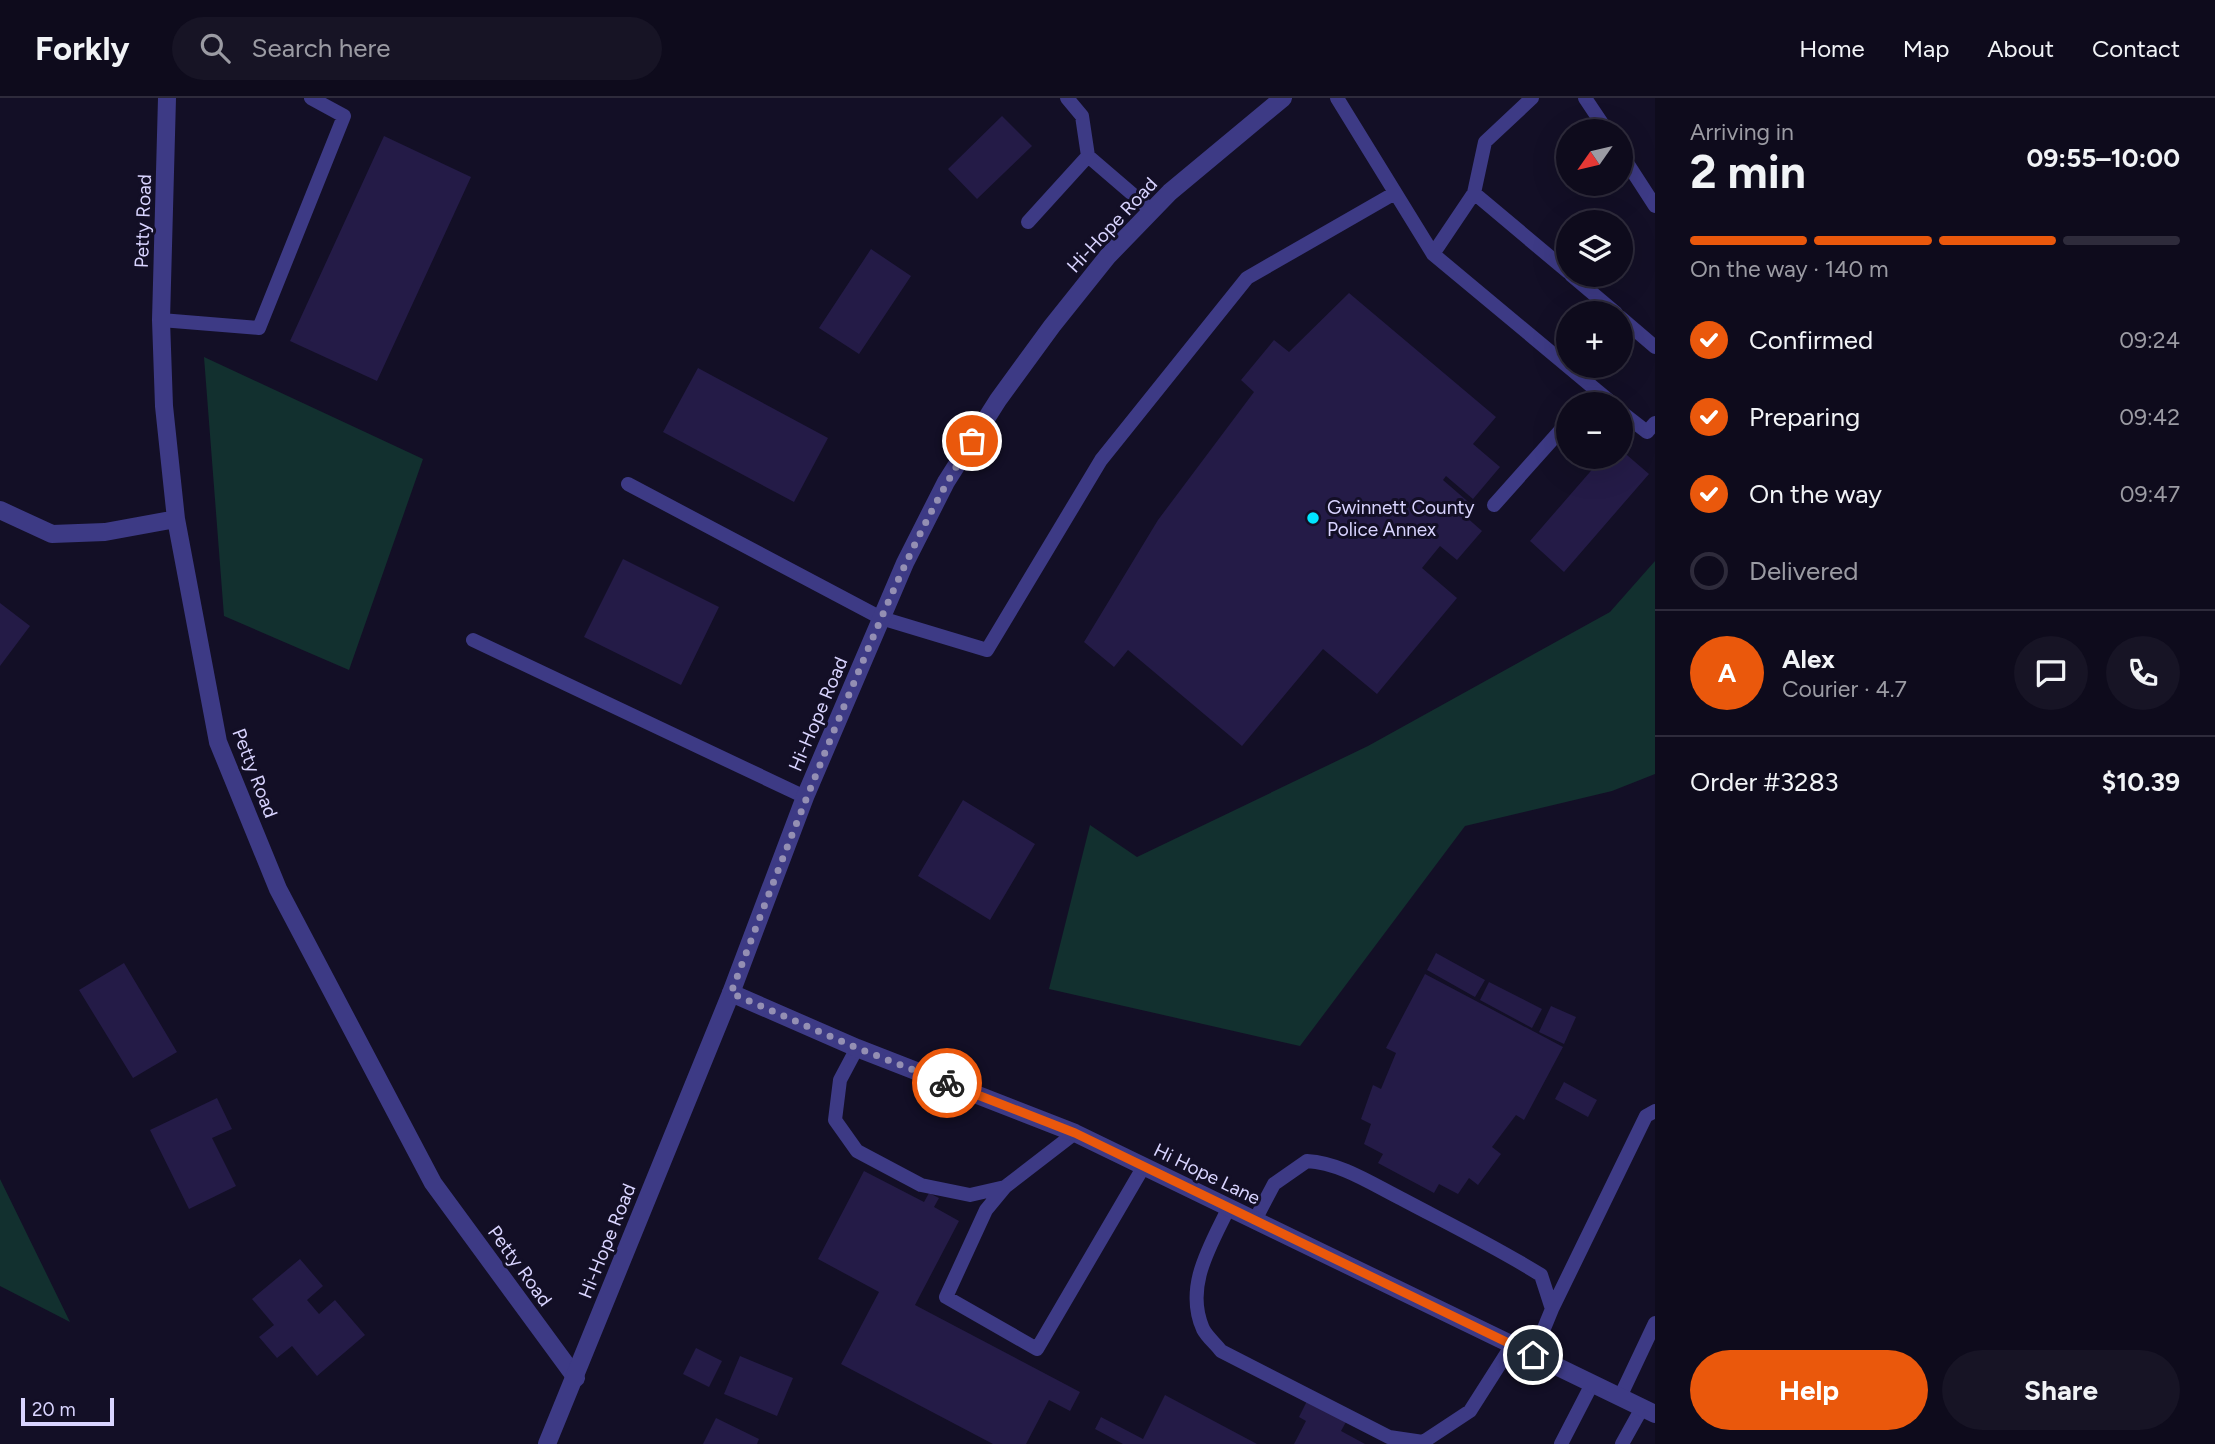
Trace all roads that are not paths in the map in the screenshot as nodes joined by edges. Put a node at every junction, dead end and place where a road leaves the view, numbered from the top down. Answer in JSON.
{"nodes":[{"id":1,"x":167,"y":98,"type":"edge"},
{"id":2,"x":312,"y":98,"type":"edge"},
{"id":3,"x":1067,"y":98,"type":"edge"},
{"id":4,"x":1283,"y":98,"type":"edge"},
{"id":5,"x":1337,"y":98,"type":"edge"},
{"id":6,"x":1532,"y":98,"type":"edge"},
{"id":7,"x":1585,"y":98,"type":"edge"},
{"id":8,"x":1599,"y":119,"type":"edge"},
{"id":9,"x":1088,"y":156,"type":"junction"},
{"id":10,"x":1633,"y":172,"type":"edge"},
{"id":11,"x":1474,"y":192,"type":"junction"},
{"id":12,"x":1395,"y":193,"type":"junction"},
{"id":13,"x":1655,"y":206,"type":"edge"},
{"id":14,"x":1152,"y":211,"type":"junction"},
{"id":15,"x":1028,"y":222,"type":"dead end"},
{"id":16,"x":1433,"y":254,"type":"junction"},
{"id":17,"x":1556,"y":263,"type":"edge"},
{"id":18,"x":1585,"y":287,"type":"edge"},
{"id":19,"x":1602,"y":301,"type":"edge"},
{"id":20,"x":161,"y":320,"type":"junction"},
{"id":21,"x":1633,"y":328,"type":"edge"},
{"id":22,"x":1655,"y":347,"type":"edge"},
{"id":23,"x":1596,"y":390,"type":"joint"},
{"id":24,"x":1598,"y":392,"type":"edge"},
{"id":25,"x":1633,"y":421,"type":"edge"},
{"id":26,"x":1655,"y":423,"type":"edge"},
{"id":27,"x":1556,"y":435,"type":"edge"},
{"id":28,"x":628,"y":484,"type":"dead end"},
{"id":29,"x":1494,"y":505,"type":"dead end"},
{"id":30,"x":0,"y":510,"type":"edge"},
{"id":31,"x":176,"y":519,"type":"junction"},
{"id":32,"x":881,"y":618,"type":"junction"},
{"id":33,"x":473,"y":640,"type":"dead end"},
{"id":34,"x":805,"y":797,"type":"junction"},
{"id":35,"x":731,"y":993,"type":"junction"},
{"id":36,"x":857,"y":1048,"type":"junction"},
{"id":37,"x":1655,"y":1111,"type":"edge"},
{"id":38,"x":1075,"y":1133,"type":"junction"},
{"id":39,"x":1144,"y":1166,"type":"junction"},
{"id":40,"x":1004,"y":1187,"type":"junction"},
{"id":41,"x":1229,"y":1207,"type":"junction"},
{"id":42,"x":1255,"y":1220,"type":"junction"},
{"id":43,"x":1552,"y":1309,"type":"junction"},
{"id":44,"x":1655,"y":1322,"type":"edge"},
{"id":45,"x":1512,"y":1345,"type":"junction"},
{"id":46,"x":1533,"y":1355,"type":"junction"},
{"id":47,"x":576,"y":1378,"type":"junction"},
{"id":48,"x":1592,"y":1384,"type":"junction"},
{"id":49,"x":1620,"y":1397,"type":"junction"},
{"id":50,"x":1648,"y":1411,"type":"edge"},
{"id":51,"x":547,"y":1444,"type":"edge"},
{"id":52,"x":1561,"y":1444,"type":"edge"},
{"id":53,"x":1622,"y":1444,"type":"edge"}],
"edges":[{"from":1,"to":20,"type":"street","name":"Petty Road"},
{"from":2,"to":20,"type":"lane"},
{"from":3,"to":9,"type":"lane"},
{"from":4,"to":14,"type":"street","name":"Hi-Hope Road"},
{"from":5,"to":12,"type":"lane"},
{"from":6,"to":11,"type":"lane"},
{"from":7,"to":8,"type":"lane"},
{"from":9,"to":14,"type":"lane"},
{"from":9,"to":15,"type":"lane"},
{"from":10,"to":13,"type":"lane"},
{"from":11,"to":16,"type":"lane"},
{"from":11,"to":17,"type":"lane"},
{"from":12,"to":16,"type":"lane"},
{"from":12,"to":32,"type":"lane"},
{"from":14,"to":32,"type":"street","name":"Hi-Hope Road"},
{"from":16,"to":23,"type":"lane"},
{"from":18,"to":19,"type":"lane"},
{"from":20,"to":31,"type":"street","name":"Petty Road"},
{"from":21,"to":22,"type":"lane"},
{"from":23,"to":24,"type":"lane"},
{"from":25,"to":26,"type":"lane"},
{"from":27,"to":29,"type":"lane"},
{"from":28,"to":32,"type":"lane"},
{"from":30,"to":31,"type":"street"},
{"from":31,"to":47,"type":"street","name":"Petty Road"},
{"from":32,"to":34,"type":"street","name":"Hi-Hope Road"},
{"from":33,"to":34,"type":"lane"},
{"from":34,"to":35,"type":"street","name":"Hi-Hope Road"},
{"from":35,"to":36,"type":"street","name":"Hi Hope Lane"},
{"from":35,"to":47,"type":"street","name":"Hi-Hope Road"},
{"from":36,"to":38,"type":"street","name":"Hi Hope Lane"},
{"from":36,"to":40,"type":"lane"},
{"from":37,"to":43,"type":"lane"},
{"from":38,"to":39,"type":"street","name":"Hi Hope Lane"},
{"from":38,"to":40,"type":"lane"},
{"from":39,"to":40,"type":"lane"},
{"from":39,"to":41,"type":"street","name":"Hi Hope Lane"},
{"from":41,"to":42,"type":"street","name":"Hi Hope Lane"},
{"from":41,"to":45,"type":"lane"},
{"from":42,"to":43,"type":"lane"},
{"from":42,"to":45,"type":"street","name":"Hi Hope Lane"},
{"from":43,"to":46,"type":"lane"},
{"from":44,"to":49,"type":"lane"},
{"from":45,"to":46,"type":"street","name":"Hi Hope Lane"},
{"from":46,"to":48,"type":"street","name":"Hi Hope Lane"},
{"from":47,"to":51,"type":"street","name":"Hi-Hope Road"},
{"from":48,"to":49,"type":"street","name":"Hi Hope Lane"},
{"from":48,"to":52,"type":"lane"},
{"from":49,"to":50,"type":"street","name":"Hi Hope Lane"},
{"from":50,"to":53,"type":"lane"}]}
